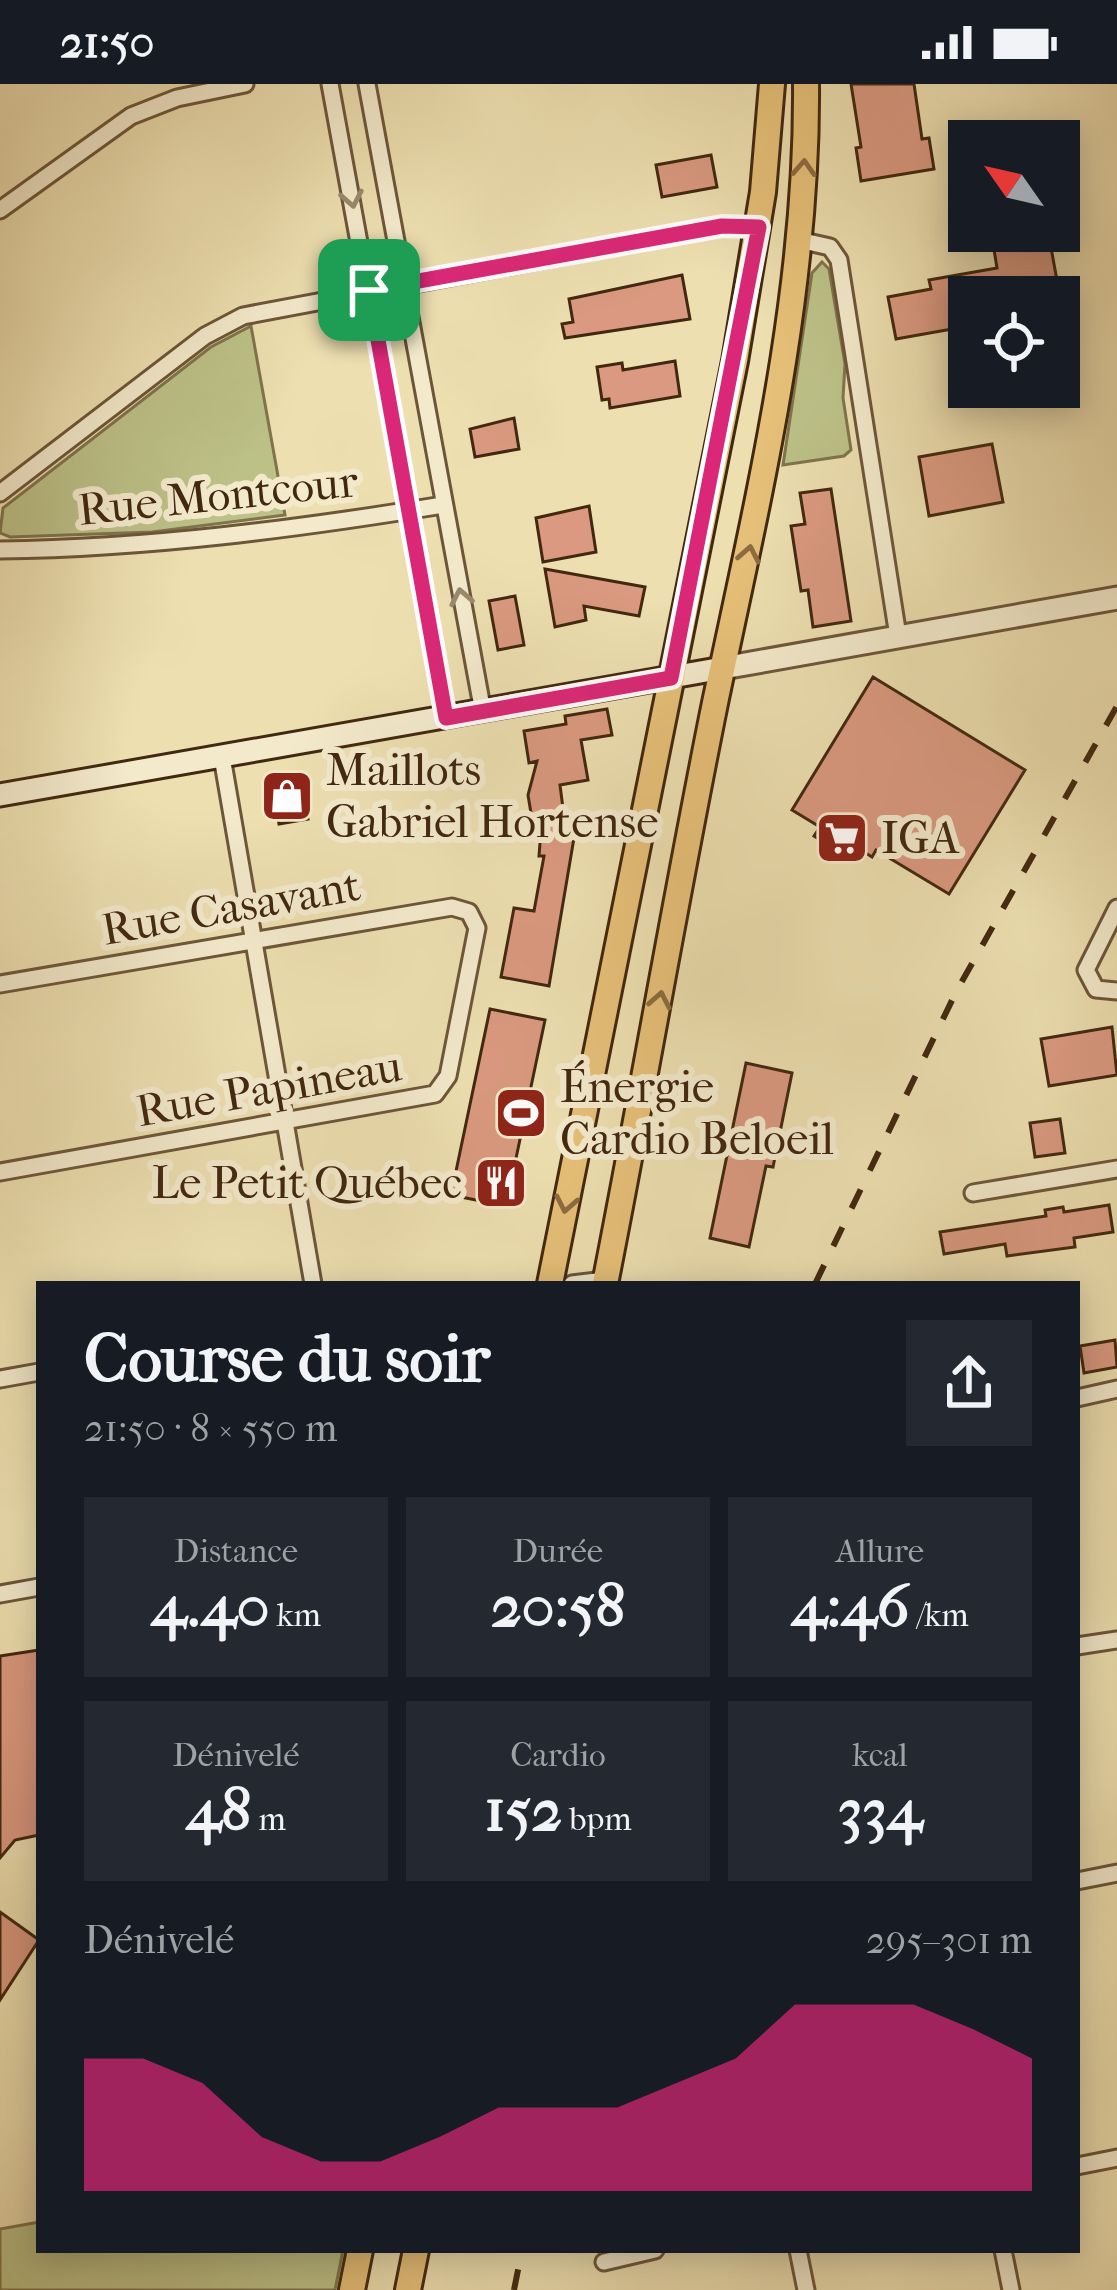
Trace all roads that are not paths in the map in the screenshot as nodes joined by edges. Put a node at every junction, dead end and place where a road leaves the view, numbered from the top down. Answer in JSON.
{"nodes":[{"id":1,"x":245,"y":84,"type":"edge"},
{"id":2,"x":330,"y":84,"type":"edge"},
{"id":3,"x":367,"y":84,"type":"edge"},
{"id":4,"x":772,"y":84,"type":"edge"},
{"id":5,"x":806,"y":84,"type":"edge"},
{"id":6,"x":0,"y":210,"type":"edge"},
{"id":7,"x":759,"y":227,"type":"junction"},
{"id":8,"x":799,"y":240,"type":"junction"},
{"id":9,"x":403,"y":284,"type":"junction"},
{"id":10,"x":369,"y":290,"type":"junction"},
{"id":11,"x":0,"y":493,"type":"edge"},
{"id":12,"x":443,"y":505,"type":"junction"},
{"id":13,"x":409,"y":511,"type":"junction"},
{"id":14,"x":0,"y":550,"type":"edge"},
{"id":15,"x":1117,"y":598,"type":"edge"},
{"id":16,"x":898,"y":636,"type":"junction"},
{"id":17,"x":723,"y":668,"type":"junction"},
{"id":18,"x":671,"y":678,"type":"junction"},
{"id":19,"x":482,"y":712,"type":"junction"},
{"id":20,"x":446,"y":718,"type":"junction"},
{"id":21,"x":222,"y":758,"type":"junction"},
{"id":22,"x":0,"y":794,"type":"edge"},
{"id":23,"x":1117,"y":908,"type":"edge"},
{"id":24,"x":472,"y":915,"type":"joint"},
{"id":25,"x":254,"y":940,"type":"junction"},
{"id":26,"x":0,"y":984,"type":"edge"},
{"id":27,"x":1117,"y":991,"type":"edge"},
{"id":28,"x":284,"y":1122,"type":"junction"},
{"id":29,"x":1117,"y":1169,"type":"edge"},
{"id":30,"x":0,"y":1172,"type":"edge"},
{"id":31,"x":973,"y":1193,"type":"dead end"},
{"id":32,"x":312,"y":1281,"type":"edge"},
{"id":33,"x":551,"y":1281,"type":"edge"},
{"id":34,"x":605,"y":1281,"type":"edge"},
{"id":35,"x":36,"y":1373,"type":"edge"},
{"id":36,"x":0,"y":1379,"type":"edge"},
{"id":37,"x":1117,"y":1389,"type":"edge"},
{"id":38,"x":1080,"y":1396,"type":"edge"},
{"id":39,"x":36,"y":1588,"type":"edge"},
{"id":40,"x":0,"y":1594,"type":"edge"},
{"id":41,"x":1117,"y":1640,"type":"edge"},
{"id":42,"x":1080,"y":1646,"type":"edge"},
{"id":43,"x":1117,"y":1873,"type":"edge"},
{"id":44,"x":1080,"y":1880,"type":"edge"},
{"id":45,"x":1117,"y":2158,"type":"edge"},
{"id":46,"x":1080,"y":2165,"type":"edge"},
{"id":47,"x":359,"y":2253,"type":"edge"},
{"id":48,"x":415,"y":2253,"type":"edge"},
{"id":49,"x":642,"y":2253,"type":"edge"},
{"id":50,"x":800,"y":2253,"type":"edge"},
{"id":51,"x":1004,"y":2253,"type":"edge"},
{"id":52,"x":604,"y":2262,"type":"dead end"},
{"id":53,"x":352,"y":2290,"type":"edge"},
{"id":54,"x":408,"y":2290,"type":"edge"},
{"id":55,"x":806,"y":2290,"type":"edge"},
{"id":56,"x":1011,"y":2290,"type":"edge"}],
"edges":[{"from":1,"to":6,"type":"street"},
{"from":2,"to":10,"type":"street","one_way":true},
{"from":3,"to":9,"type":"street"},
{"from":4,"to":7,"type":"main road"},
{"from":8,"to":5,"type":"main road","one_way":true},
{"from":7,"to":9,"type":"street"},
{"from":7,"to":18,"type":"main road"},
{"from":8,"to":16,"type":"street"},
{"from":17,"to":8,"type":"main road","one_way":true},
{"from":9,"to":10,"type":"street"},
{"from":9,"to":12,"type":"street"},
{"from":10,"to":11,"type":"street"},
{"from":10,"to":13,"type":"street"},
{"from":12,"to":13,"type":"street","name":"Rue Montcour"},
{"from":19,"to":12,"type":"street","one_way":true},
{"from":13,"to":14,"type":"street","name":"Rue Montcour"},
{"from":13,"to":20,"type":"street"},
{"from":15,"to":16,"type":"main road"},
{"from":16,"to":17,"type":"main road"},
{"from":17,"to":18,"type":"main road"},
{"from":34,"to":17,"type":"main road","one_way":true},
{"from":18,"to":19,"type":"main road"},
{"from":18,"to":33,"type":"main road","one_way":true},
{"from":19,"to":20,"type":"main road"},
{"from":20,"to":21,"type":"main road"},
{"from":21,"to":22,"type":"main road"},
{"from":21,"to":25,"type":"street"},
{"from":23,"to":27,"type":"street"},
{"from":24,"to":25,"type":"street","name":"Rue Casavant"},
{"from":24,"to":28,"type":"street","name":"Rue Papineau"},
{"from":25,"to":26,"type":"street","name":"Rue Casavant"},
{"from":25,"to":28,"type":"street"},
{"from":28,"to":30,"type":"street","name":"Rue Papineau"},
{"from":28,"to":32,"type":"street"},
{"from":29,"to":31,"type":"street"},
{"from":35,"to":36,"type":"street"},
{"from":37,"to":38,"type":"street"},
{"from":39,"to":40,"type":"street"},
{"from":41,"to":42,"type":"street"},
{"from":43,"to":44,"type":"street"},
{"from":45,"to":46,"type":"street"},
{"from":47,"to":53,"type":"main road"},
{"from":48,"to":54,"type":"main road"},
{"from":49,"to":52,"type":"street"},
{"from":50,"to":55,"type":"street"},
{"from":51,"to":56,"type":"street"}]}
